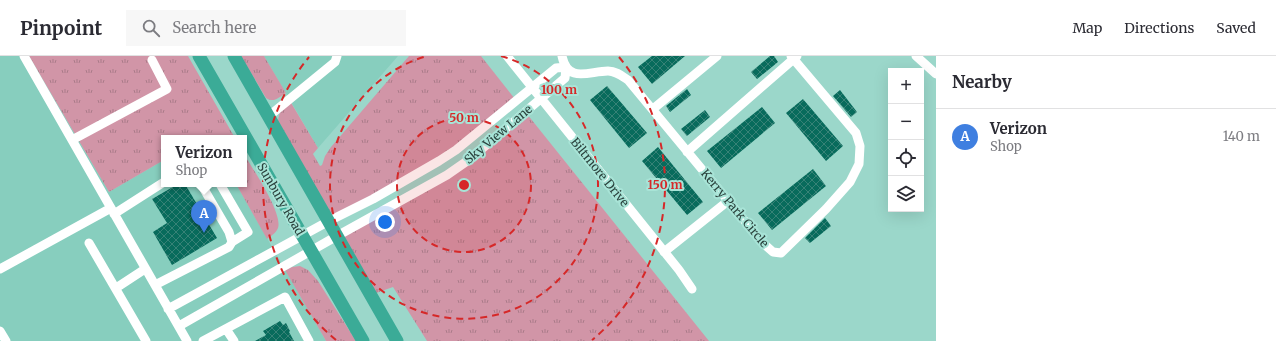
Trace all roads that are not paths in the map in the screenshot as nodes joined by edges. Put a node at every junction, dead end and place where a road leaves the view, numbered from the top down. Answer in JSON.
{"nodes":[{"id":1,"x":24,"y":56,"type":"edge"},
{"id":2,"x":199,"y":56,"type":"edge"},
{"id":3,"x":234,"y":56,"type":"edge"},
{"id":4,"x":337,"y":56,"type":"edge"},
{"id":5,"x":507,"y":56,"type":"edge"},
{"id":6,"x":562,"y":56,"type":"edge"},
{"id":7,"x":717,"y":56,"type":"edge"},
{"id":8,"x":916,"y":56,"type":"edge"},
{"id":9,"x":794,"y":57,"type":"edge"},
{"id":10,"x":152,"y":60,"type":"dead end"},
{"id":11,"x":566,"y":67,"type":"junction"},
{"id":12,"x":936,"y":74,"type":"edge"},
{"id":13,"x":532,"y":88,"type":"junction"},
{"id":14,"x":541,"y":99,"type":"junction"},
{"id":15,"x":653,"y":110,"type":"junction"},
{"id":16,"x":269,"y":116,"type":"junction"},
{"id":17,"x":244,"y":135,"type":"edge"},
{"id":18,"x":72,"y":140,"type":"junction"},
{"id":19,"x":247,"y":140,"type":"edge"},
{"id":20,"x":687,"y":152,"type":"junction"},
{"id":21,"x":161,"y":184,"type":"edge"},
{"id":22,"x":203,"y":187,"type":"edge"},
{"id":23,"x":222,"y":187,"type":"edge"},
{"id":24,"x":728,"y":201,"type":"junction"},
{"id":25,"x":112,"y":211,"type":"junction"},
{"id":26,"x":329,"y":221,"type":"junction"},
{"id":27,"x":337,"y":236,"type":"junction"},
{"id":28,"x":302,"y":237,"type":"junction"},
{"id":29,"x":232,"y":242,"type":"junction"},
{"id":30,"x":89,"y":243,"type":"dead end"},
{"id":31,"x":311,"y":251,"type":"junction"},
{"id":32,"x":664,"y":252,"type":"junction"},
{"id":33,"x":145,"y":268,"type":"junction"},
{"id":34,"x":0,"y":269,"type":"edge"},
{"id":35,"x":155,"y":285,"type":"junction"},
{"id":36,"x":116,"y":288,"type":"junction"},
{"id":37,"x":692,"y":289,"type":"dead end"},
{"id":38,"x":168,"y":309,"type":"junction"},
{"id":39,"x":179,"y":326,"type":"junction"},
{"id":40,"x":226,"y":329,"type":"junction"},
{"id":41,"x":0,"y":331,"type":"edge"},
{"id":42,"x":6,"y":341,"type":"edge"},
{"id":43,"x":146,"y":341,"type":"edge"},
{"id":44,"x":187,"y":341,"type":"edge"},
{"id":45,"x":203,"y":341,"type":"edge"},
{"id":46,"x":234,"y":341,"type":"edge"},
{"id":47,"x":309,"y":341,"type":"edge"},
{"id":48,"x":363,"y":341,"type":"edge"},
{"id":49,"x":397,"y":341,"type":"edge"}],
"edges":[{"from":1,"to":18,"type":"street"},
{"from":2,"to":17,"type":"highway","name":"Sunbury Road"},
{"from":3,"to":16,"type":"highway"},
{"from":4,"to":16,"type":"street"},
{"from":5,"to":13,"type":"street","name":"Biltmore Drive"},
{"from":6,"to":11,"type":"street"},
{"from":7,"to":15,"type":"street"},
{"from":8,"to":12,"type":"street"},
{"from":9,"to":20,"type":"street"},
{"from":9,"to":24,"type":"street","name":"Kerry Park Circle"},
{"from":10,"to":18,"type":"street"},
{"from":11,"to":13,"type":"street","name":"Sky View Lane"},
{"from":11,"to":14,"type":"street","name":"Sky View Lane"},
{"from":11,"to":15,"type":"street","name":"Kerry Park Circle"},
{"from":13,"to":14,"type":"street","name":"Biltmore Drive"},
{"from":13,"to":26,"type":"street","name":"Sky View Lane"},
{"from":14,"to":27,"type":"street","name":"Sky View Lane"},
{"from":14,"to":32,"type":"street","name":"Biltmore Drive"},
{"from":15,"to":20,"type":"street","name":"Kerry Park Circle"},
{"from":16,"to":26,"type":"highway"},
{"from":18,"to":25,"type":"street"},
{"from":19,"to":28,"type":"highway","name":"Sunbury Road"},
{"from":20,"to":24,"type":"street","name":"Kerry Park Circle"},
{"from":21,"to":25,"type":"street"},
{"from":22,"to":29,"type":"street"},
{"from":23,"to":29,"type":"street"},
{"from":24,"to":32,"type":"street"},
{"from":25,"to":33,"type":"street"},
{"from":25,"to":34,"type":"street"},
{"from":26,"to":27,"type":"highway"},
{"from":26,"to":28,"type":"street","name":"Sky View Lane"},
{"from":27,"to":31,"type":"street","name":"Sky View Lane"},
{"from":27,"to":49,"type":"highway"},
{"from":28,"to":31,"type":"highway","name":"Sunbury Road"},
{"from":28,"to":38,"type":"street","name":"Sky View Lane"},
{"from":29,"to":35,"type":"street"},
{"from":30,"to":36,"type":"street"},
{"from":31,"to":39,"type":"street","name":"Sky View Lane"},
{"from":31,"to":48,"type":"highway","name":"Sunbury Road"},
{"from":32,"to":37,"type":"street","name":"Biltmore Drive"},
{"from":33,"to":35,"type":"street"},
{"from":33,"to":36,"type":"street"},
{"from":35,"to":38,"type":"street"},
{"from":36,"to":43,"type":"street"},
{"from":38,"to":39,"type":"street"},
{"from":39,"to":44,"type":"street"},
{"from":40,"to":45,"type":"street"},
{"from":40,"to":46,"type":"street"},
{"from":40,"to":47,"type":"street"},
{"from":41,"to":42,"type":"street"}]}
